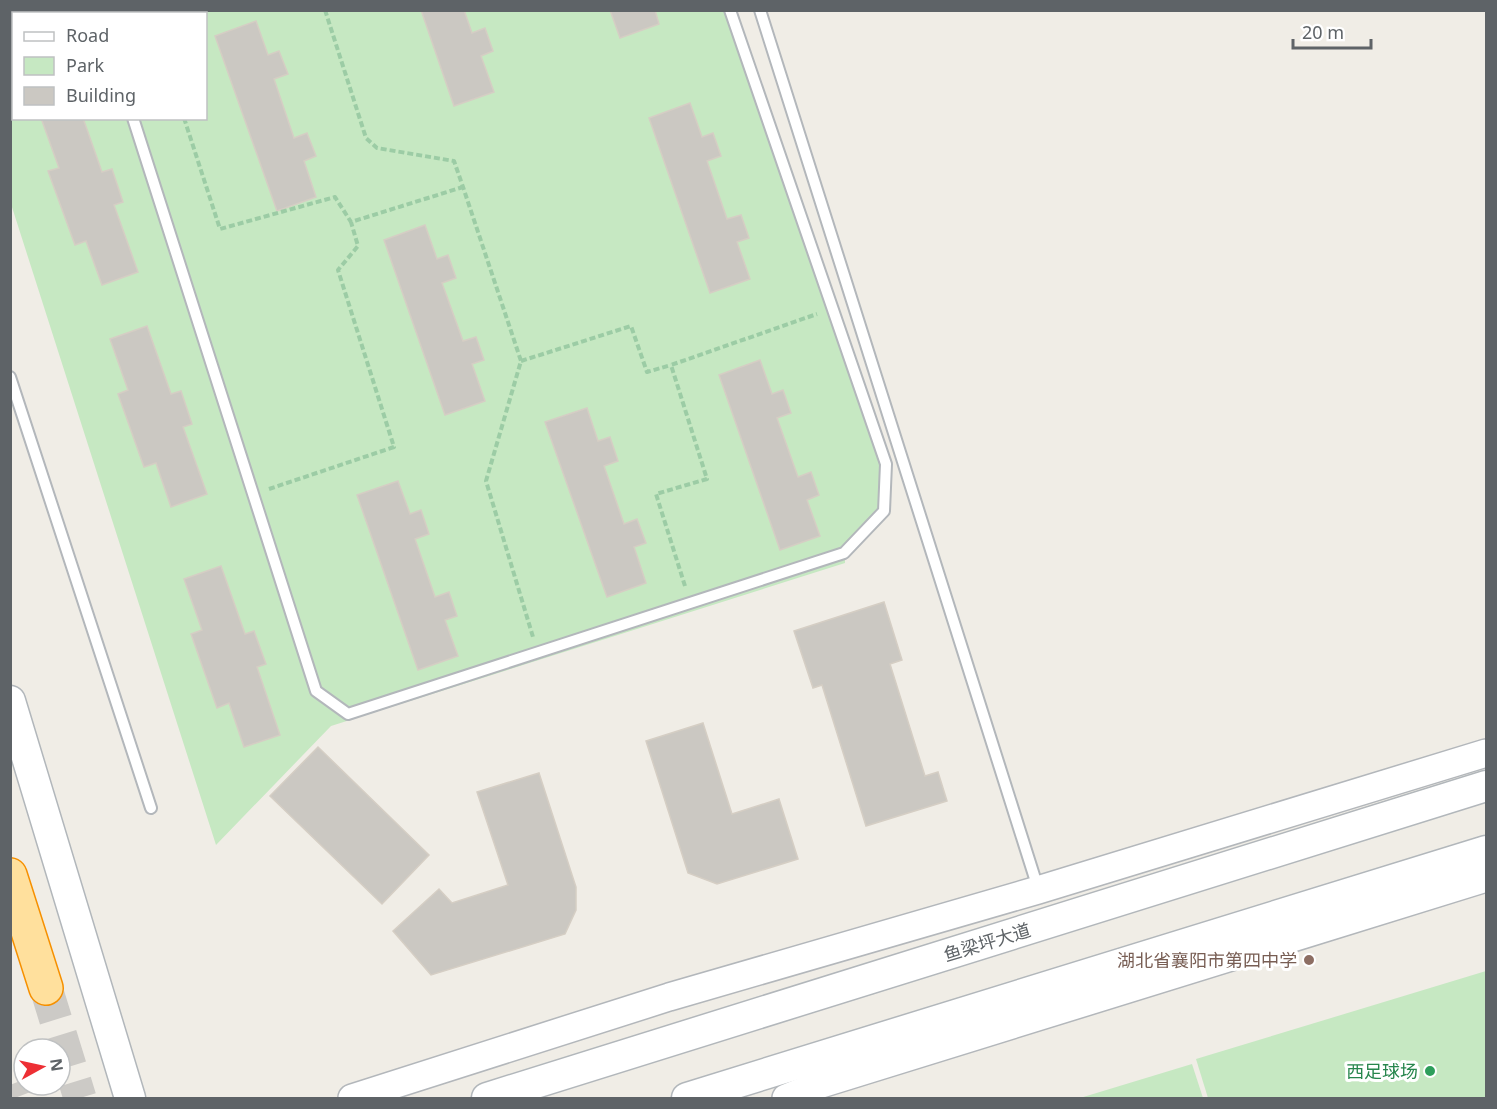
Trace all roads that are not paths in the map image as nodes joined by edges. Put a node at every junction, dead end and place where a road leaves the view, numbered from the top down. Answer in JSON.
{"nodes":[{"id":1,"x":730,"y":10,"type":"edge"},
{"id":2,"x":760,"y":10,"type":"edge"},
{"id":3,"x":134,"y":120,"type":"edge"},
{"id":4,"x":842,"y":268,"type":"junction"},
{"id":5,"x":820,"y":275,"type":"junction"},
{"id":6,"x":10,"y":377,"type":"edge"},
{"id":7,"x":10,"y":701,"type":"edge"},
{"id":8,"x":1486,"y":753,"type":"edge"},
{"id":9,"x":1486,"y":786,"type":"edge"},
{"id":10,"x":151,"y":808,"type":"dead end"},
{"id":11,"x":1486,"y":851,"type":"edge"},
{"id":12,"x":10,"y":876,"type":"edge"},
{"id":13,"x":1486,"y":878,"type":"edge"},
{"id":14,"x":1038,"y":890,"type":"junction"},
{"id":15,"x":46,"y":988,"type":"tunnel mouth"},
{"id":16,"x":127,"y":1085,"type":"edge"},
{"id":17,"x":820,"y":1092,"type":"edge"},
{"id":18,"x":138,"y":1098,"type":"edge"},
{"id":19,"x":352,"y":1098,"type":"edge"},
{"id":20,"x":487,"y":1098,"type":"edge"},
{"id":21,"x":687,"y":1098,"type":"edge"},
{"id":22,"x":786,"y":1098,"type":"edge"}],
"edges":[{"from":1,"to":5,"type":"lane"},
{"from":2,"to":4,"type":"lane"},
{"from":3,"to":5,"type":"lane"},
{"from":4,"to":5,"type":"lane"},
{"from":4,"to":14,"type":"lane"},
{"from":6,"to":10,"type":"lane"},
{"from":7,"to":16,"type":"main road"},
{"from":8,"to":14,"type":"street"},
{"from":9,"to":20,"type":"main road","name":"鱼梁坪大道"},
{"from":11,"to":21,"type":"main road"},
{"from":12,"to":15,"type":"highway"},
{"from":13,"to":17,"type":"street"},
{"from":14,"to":19,"type":"street"},
{"from":16,"to":18,"type":"main road"},
{"from":17,"to":22,"type":"street"}]}
